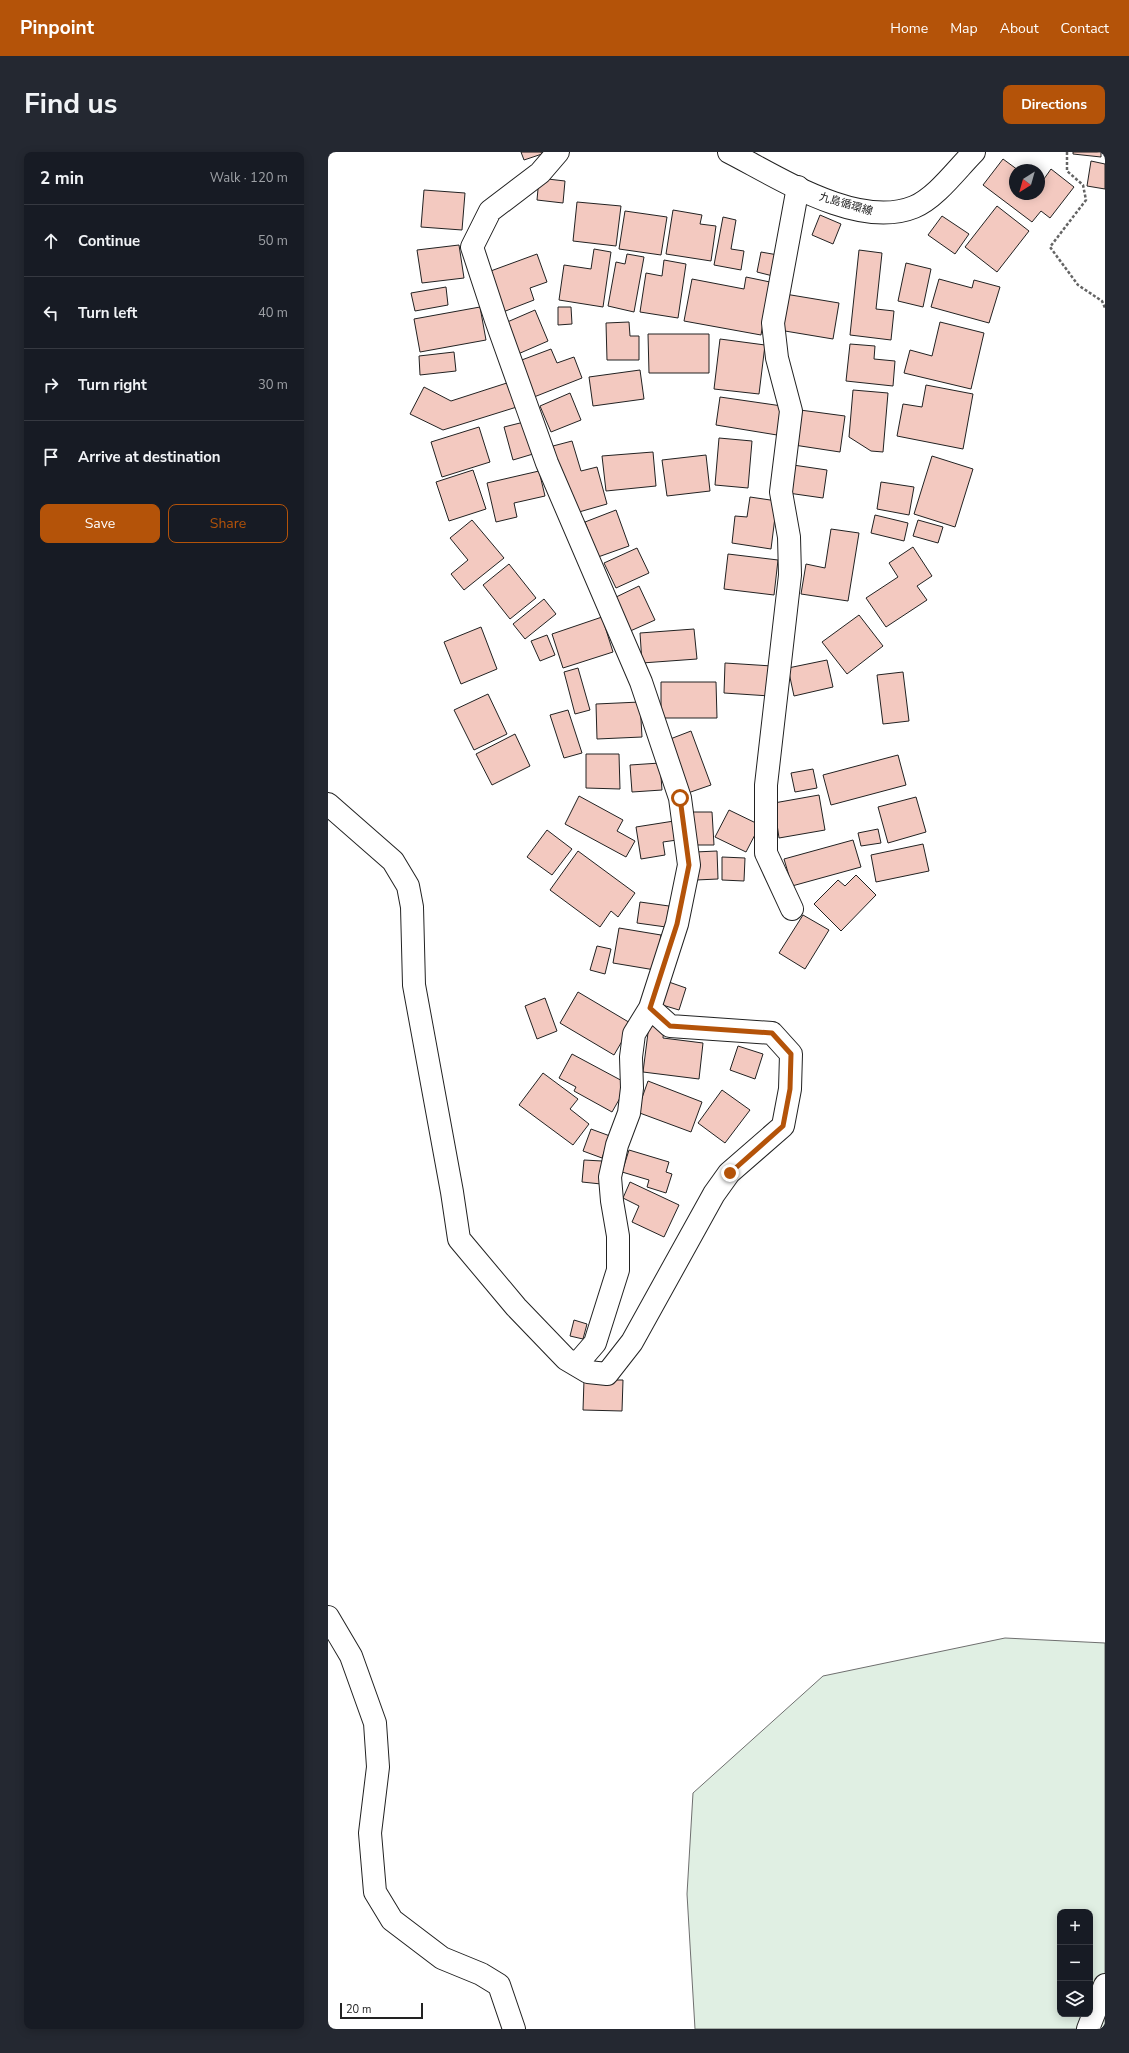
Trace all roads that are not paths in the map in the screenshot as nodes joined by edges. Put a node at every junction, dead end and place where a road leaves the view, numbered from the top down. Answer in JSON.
{"nodes":[{"id":1,"x":558,"y":152,"type":"edge"},
{"id":2,"x":729,"y":152,"type":"edge"},
{"id":3,"x":974,"y":152,"type":"edge"},
{"id":4,"x":798,"y":187,"type":"junction"},
{"id":5,"x":328,"y":804,"type":"edge"},
{"id":6,"x":792,"y":909,"type":"dead end"},
{"id":7,"x":650,"y":1008,"type":"junction"},
{"id":8,"x":576,"y":1365,"type":"junction"},
{"id":9,"x":328,"y":1617,"type":"edge"},
{"id":10,"x":1105,"y":1985,"type":"edge"},
{"id":11,"x":514,"y":2029,"type":"edge"},
{"id":12,"x":1088,"y":2029,"type":"edge"}],
"edges":[{"from":1,"to":7,"type":"street"},
{"from":2,"to":4,"type":"street","name":"九島循環線"},
{"from":3,"to":4,"type":"street","name":"九島循環線"},
{"from":4,"to":6,"type":"street"},
{"from":5,"to":8,"type":"street"},
{"from":7,"to":8,"type":"street"},
{"from":7,"to":8,"type":"street"},
{"from":9,"to":11,"type":"street"},
{"from":10,"to":12,"type":"street"}]}
